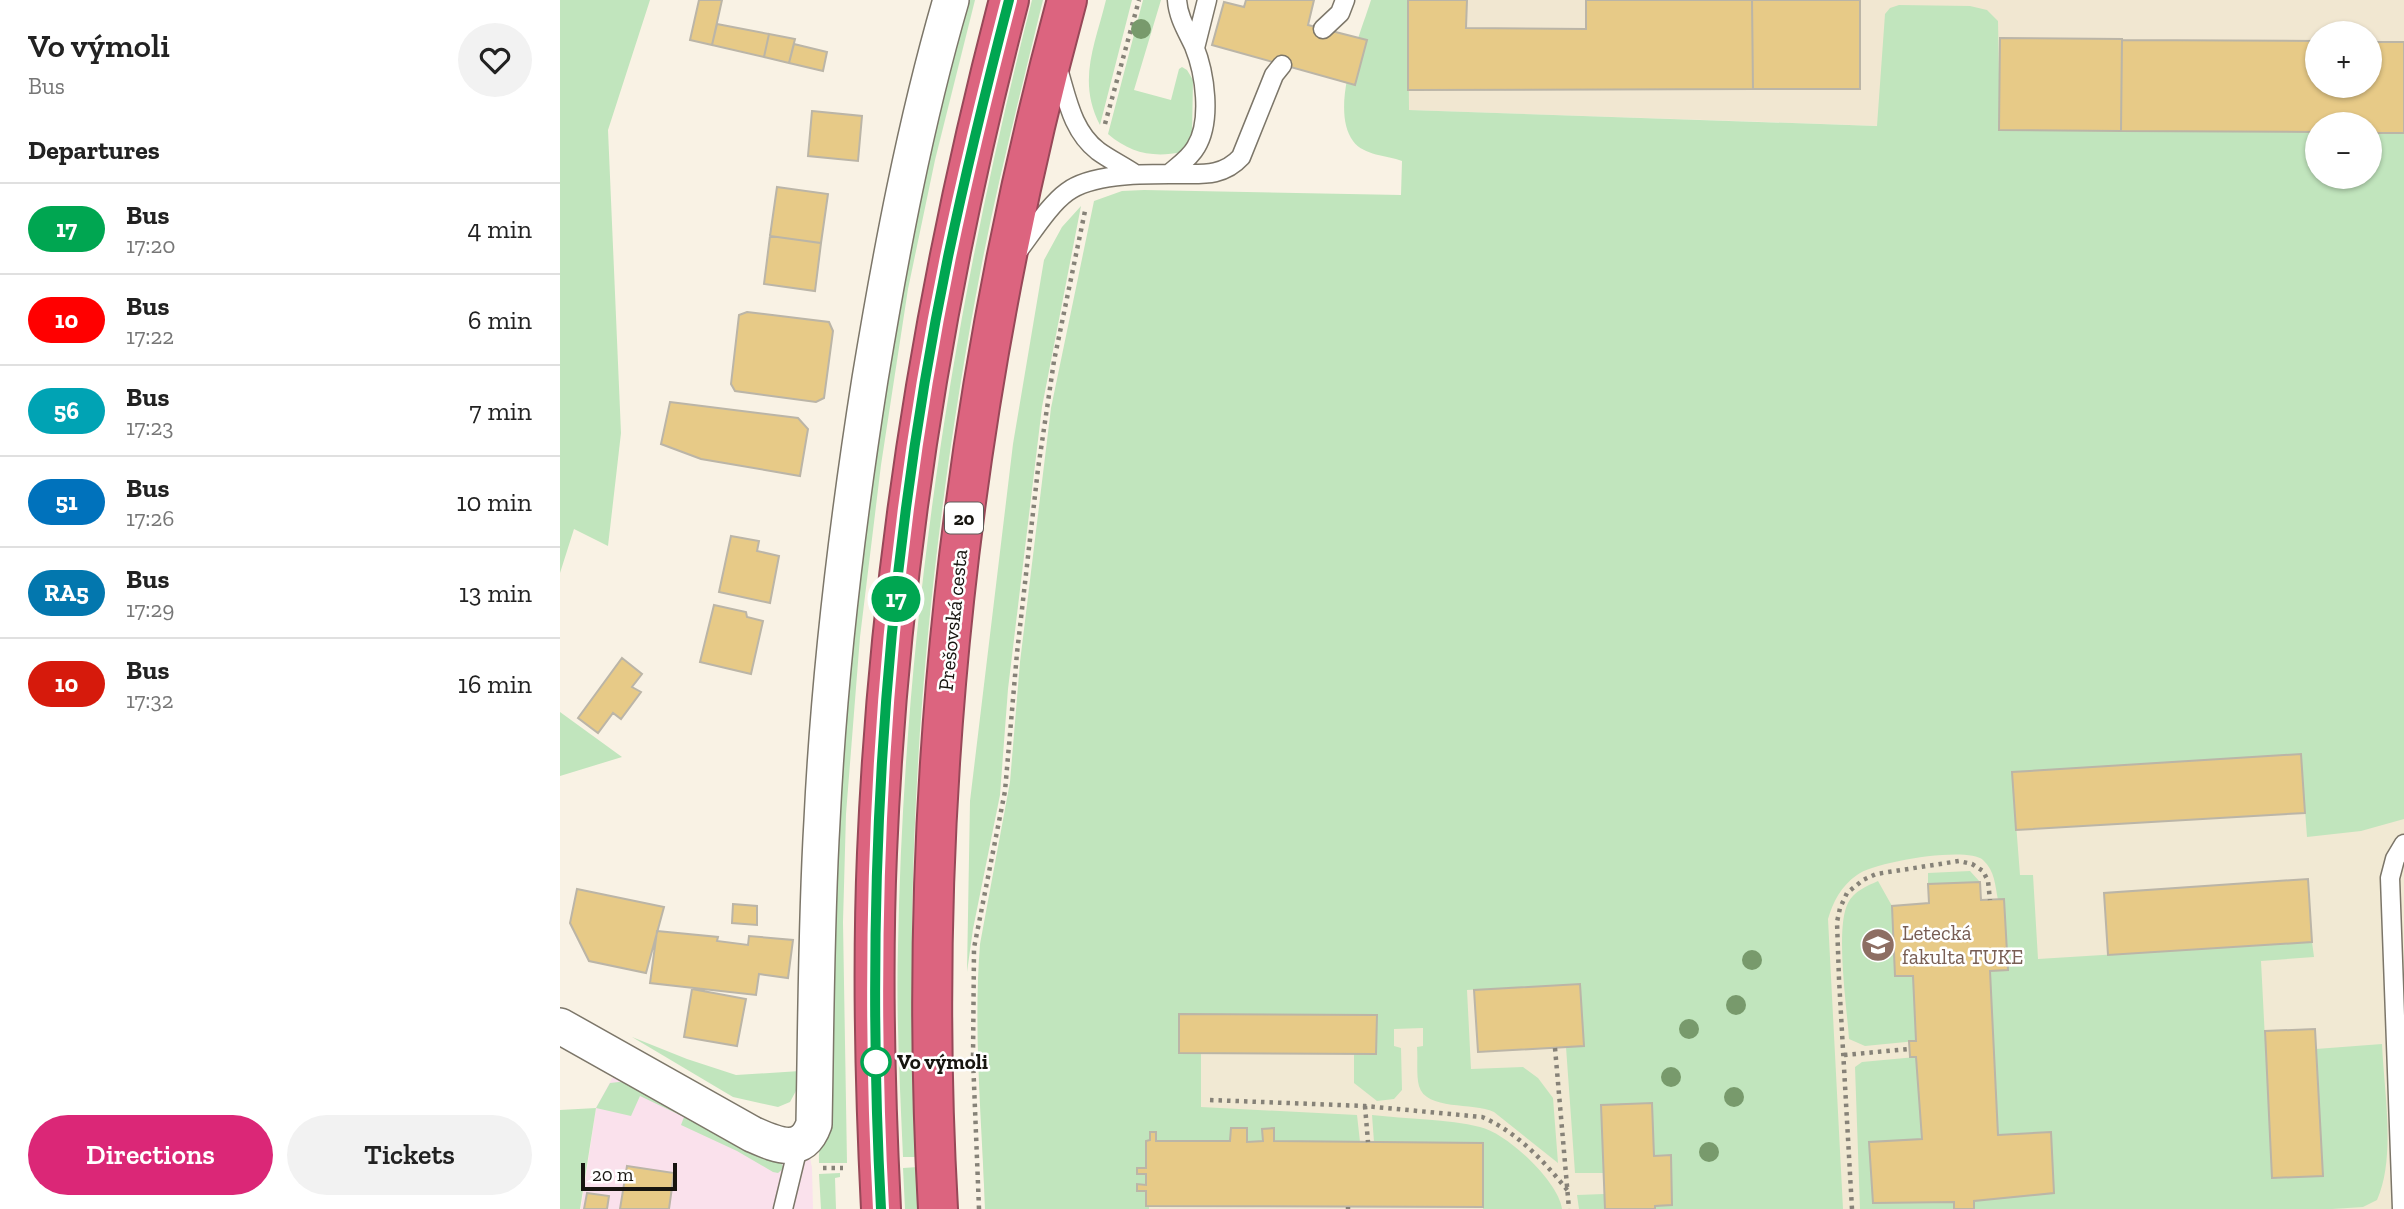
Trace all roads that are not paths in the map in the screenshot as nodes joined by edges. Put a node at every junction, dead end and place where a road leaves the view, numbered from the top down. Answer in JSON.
{"nodes":[{"id":1,"x":951,"y":0,"type":"edge"},
{"id":2,"x":1009,"y":0,"type":"edge"},
{"id":3,"x":1067,"y":0,"type":"edge"},
{"id":4,"x":1177,"y":0,"type":"edge"},
{"id":5,"x":1207,"y":0,"type":"edge"},
{"id":6,"x":1345,"y":0,"type":"edge"},
{"id":7,"x":1323,"y":29,"type":"dead end"},
{"id":8,"x":1195,"y":48,"type":"junction"},
{"id":9,"x":1053,"y":52,"type":"junction"},
{"id":10,"x":1282,"y":65,"type":"dead end"},
{"id":11,"x":1135,"y":173,"type":"junction"},
{"id":12,"x":1169,"y":174,"type":"junction"},
{"id":13,"x":1004,"y":268,"type":"junction"},
{"id":14,"x":2404,"y":844,"type":"edge"},
{"id":15,"x":560,"y":1026,"type":"edge"},
{"id":16,"x":2399,"y":1031,"type":"edge"},
{"id":17,"x":809,"y":1149,"type":"junction"},
{"id":18,"x":783,"y":1209,"type":"edge"},
{"id":19,"x":881,"y":1209,"type":"edge"},
{"id":20,"x":938,"y":1209,"type":"edge"},
{"id":21,"x":2402,"y":1209,"type":"edge"}],
"edges":[{"from":1,"to":17,"type":"street"},
{"from":2,"to":19,"type":"highway"},
{"from":3,"to":9,"type":"highway","name":"Prešovská cesta","number":"20"},
{"from":4,"to":8,"type":"lane"},
{"from":5,"to":8,"type":"lane"},
{"from":6,"to":7,"type":"lane"},
{"from":8,"to":12,"type":"lane"},
{"from":9,"to":11,"type":"lane"},
{"from":9,"to":13,"type":"highway","name":"Prešovská cesta","number":"20"},
{"from":10,"to":12,"type":"lane"},
{"from":11,"to":12,"type":"lane"},
{"from":11,"to":13,"type":"lane"},
{"from":13,"to":20,"type":"highway","name":"Prešovská cesta","number":"20"},
{"from":14,"to":16,"type":"lane"},
{"from":15,"to":17,"type":"street"},
{"from":16,"to":21,"type":"lane"},
{"from":17,"to":18,"type":"lane"}]}
